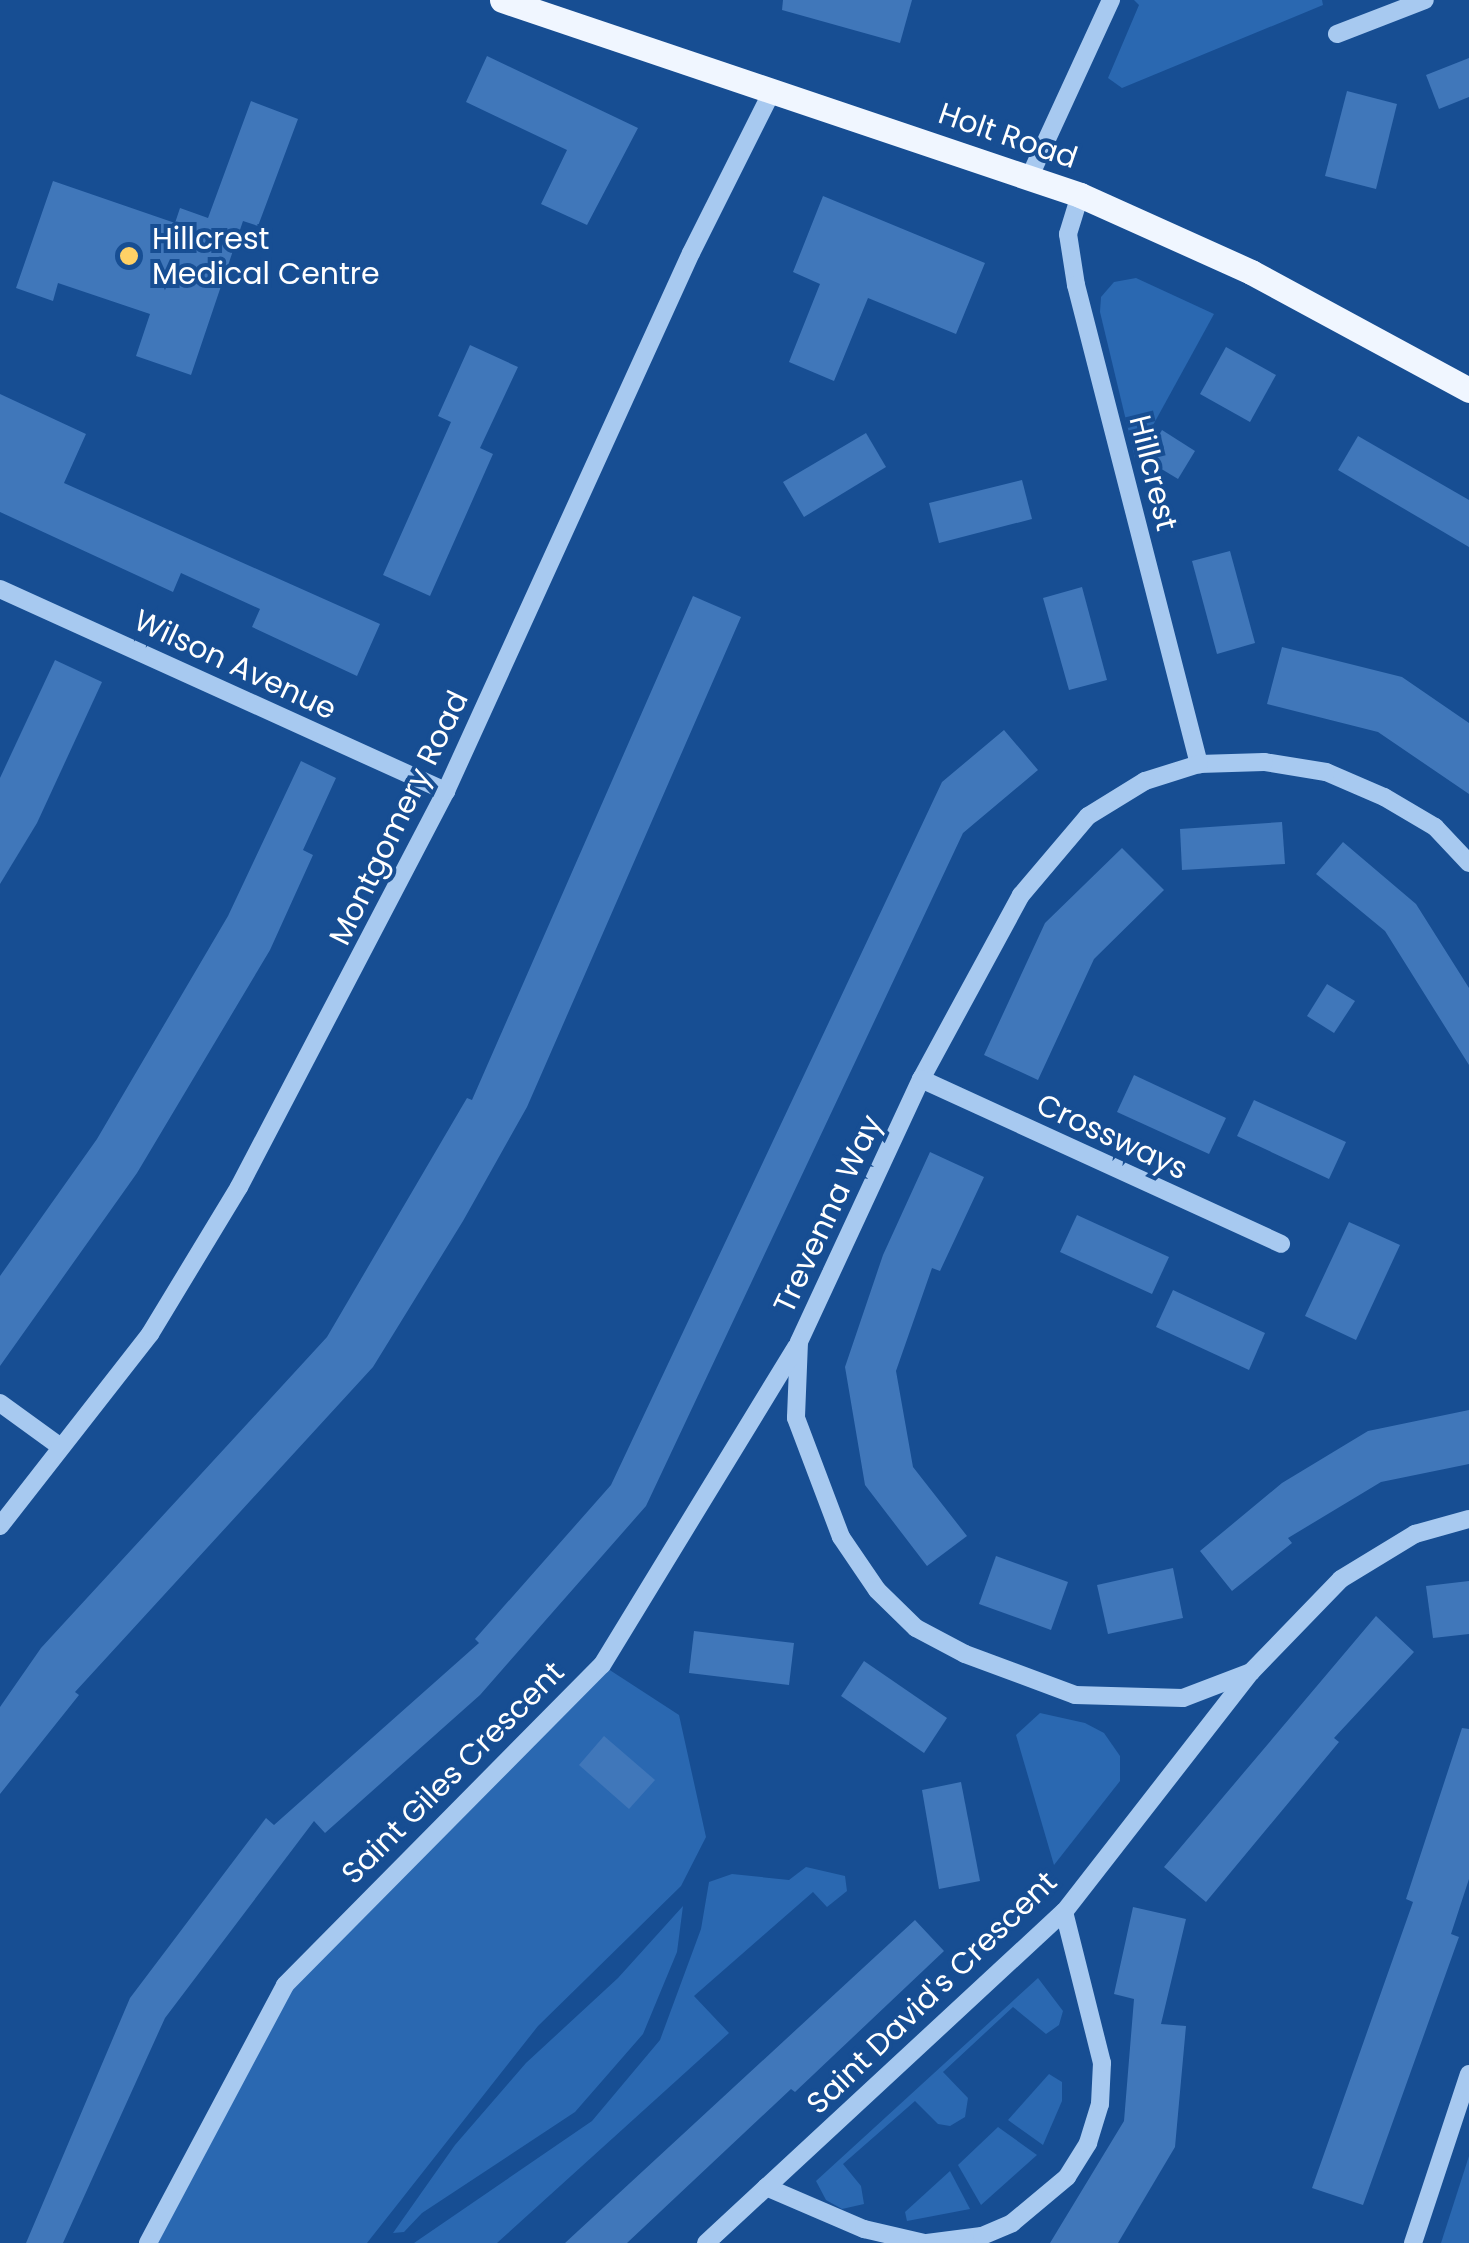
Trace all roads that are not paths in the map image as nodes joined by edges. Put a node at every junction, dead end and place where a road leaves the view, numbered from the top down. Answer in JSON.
{"nodes":[{"id":1,"x":502,"y":0,"type":"edge"},
{"id":2,"x":1425,"y":0,"type":"edge"},
{"id":3,"x":1104,"y":2,"type":"edge"},
{"id":4,"x":1337,"y":34,"type":"dead end"},
{"id":5,"x":772,"y":90,"type":"junction"},
{"id":6,"x":1030,"y":176,"type":"junction"},
{"id":7,"x":1080,"y":195,"type":"junction"},
{"id":8,"x":1469,"y":390,"type":"edge"},
{"id":9,"x":0,"y":589,"type":"edge"},
{"id":10,"x":1199,"y":764,"type":"junction"},
{"id":11,"x":446,"y":791,"type":"junction"},
{"id":12,"x":1469,"y":862,"type":"edge"},
{"id":13,"x":920,"y":1079,"type":"junction"},
{"id":14,"x":1281,"y":1244,"type":"dead end"},
{"id":15,"x":799,"y":1342,"type":"junction"},
{"id":16,"x":0,"y":1403,"type":"edge"},
{"id":17,"x":58,"y":1445,"type":"junction"},
{"id":18,"x":1469,"y":1518,"type":"edge"},
{"id":19,"x":0,"y":1526,"type":"edge"},
{"id":20,"x":1251,"y":1672,"type":"junction"},
{"id":21,"x":1064,"y":1912,"type":"junction"},
{"id":22,"x":1469,"y":2074,"type":"edge"},
{"id":23,"x":766,"y":2187,"type":"junction"},
{"id":24,"x":148,"y":2243,"type":"edge"},
{"id":25,"x":706,"y":2243,"type":"edge"},
{"id":26,"x":925,"y":2243,"type":"edge"},
{"id":27,"x":1413,"y":2243,"type":"edge"}],
"edges":[{"from":1,"to":5,"type":"main road","name":"Holt Road"},
{"from":2,"to":4,"type":"street"},
{"from":3,"to":6,"type":"street"},
{"from":5,"to":6,"type":"main road","name":"Holt Road"},
{"from":5,"to":11,"type":"street","name":"Montgomery Road"},
{"from":6,"to":7,"type":"main road","name":"Holt Road"},
{"from":7,"to":8,"type":"main road","name":"Holt Road"},
{"from":7,"to":10,"type":"street","name":"Hillcrest"},
{"from":9,"to":11,"type":"street","name":"Wilson Avenue"},
{"from":10,"to":12,"type":"street","name":"Trevenna Way"},
{"from":10,"to":13,"type":"street","name":"Trevenna Way"},
{"from":11,"to":17,"type":"street","name":"Montgomery Road"},
{"from":13,"to":14,"type":"street","name":"Crossways"},
{"from":13,"to":15,"type":"street","name":"Trevenna Way"},
{"from":15,"to":20,"type":"street","name":"Trevenna Way"},
{"from":15,"to":24,"type":"street","name":"Saint Giles Crescent"},
{"from":16,"to":17,"type":"street"},
{"from":17,"to":19,"type":"street","name":"Montgomery Road"},
{"from":18,"to":20,"type":"street","name":"Trevenna Way"},
{"from":20,"to":21,"type":"street","name":"Saint David's Crescent"},
{"from":21,"to":23,"type":"street","name":"Saint David's Crescent"},
{"from":21,"to":26,"type":"street"},
{"from":22,"to":27,"type":"street"},
{"from":23,"to":25,"type":"street","name":"Saint David's Crescent"},
{"from":23,"to":26,"type":"street"}]}
